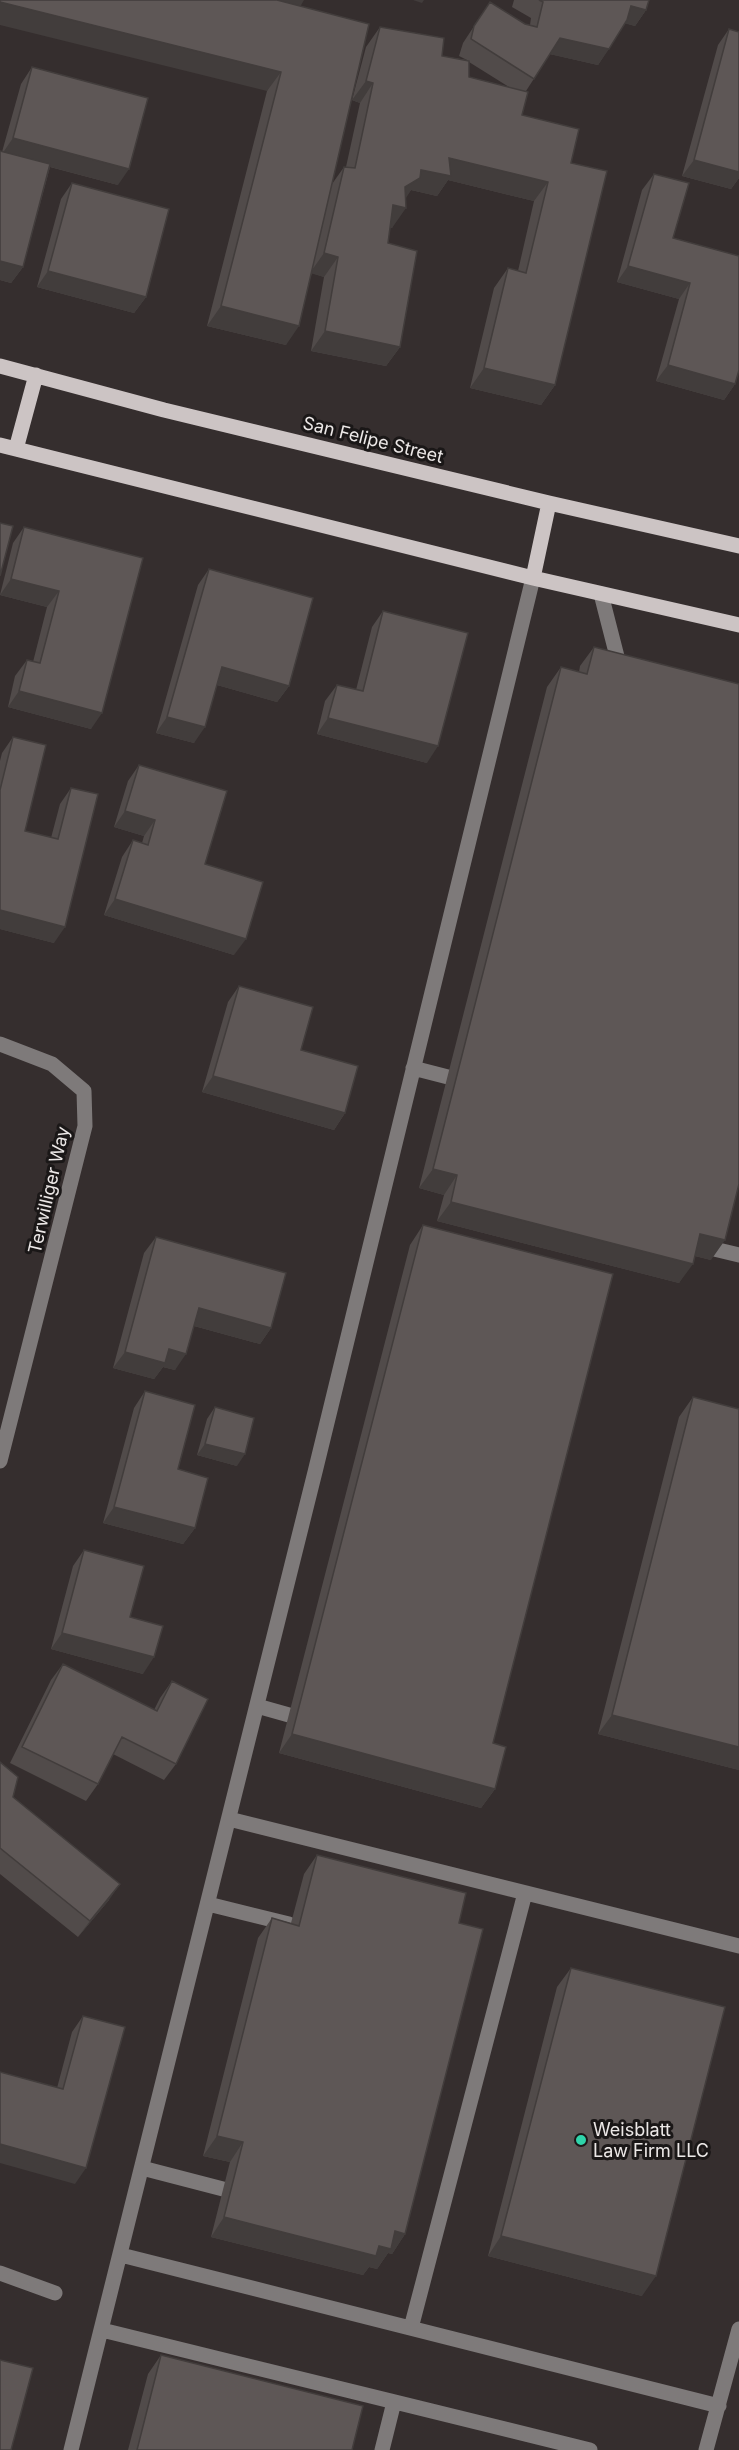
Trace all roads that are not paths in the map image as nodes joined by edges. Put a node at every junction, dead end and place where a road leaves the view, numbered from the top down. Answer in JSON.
{"nodes":[{"id":1,"x":0,"y":366,"type":"edge"},
{"id":2,"x":36,"y":375,"type":"junction"},
{"id":3,"x":0,"y":446,"type":"edge"},
{"id":4,"x":16,"y":450,"type":"junction"},
{"id":5,"x":549,"y":503,"type":"junction"},
{"id":6,"x":739,"y":546,"type":"edge"},
{"id":7,"x":533,"y":578,"type":"junction"},
{"id":8,"x":601,"y":594,"type":"junction"},
{"id":9,"x":739,"y":625,"type":"edge"},
{"id":10,"x":623,"y":677,"type":"edge"},
{"id":11,"x":0,"y":1044,"type":"edge"},
{"id":12,"x":413,"y":1068,"type":"junction"},
{"id":13,"x":448,"y":1077,"type":"dead end"},
{"id":14,"x":714,"y":1249,"type":"edge"},
{"id":15,"x":739,"y":1255,"type":"edge"},
{"id":16,"x":0,"y":1461,"type":"edge"},
{"id":17,"x":257,"y":1706,"type":"junction"},
{"id":18,"x":289,"y":1715,"type":"dead end"},
{"id":19,"x":229,"y":1819,"type":"junction"},
{"id":20,"x":525,"y":1893,"type":"junction"},
{"id":21,"x":208,"y":1904,"type":"junction"},
{"id":22,"x":291,"y":1925,"type":"edge"},
{"id":23,"x":739,"y":1946,"type":"edge"},
{"id":24,"x":142,"y":2168,"type":"junction"},
{"id":25,"x":223,"y":2189,"type":"dead end"},
{"id":26,"x":121,"y":2254,"type":"junction"},
{"id":27,"x":0,"y":2273,"type":"edge"},
{"id":28,"x":55,"y":2293,"type":"dead end"},
{"id":29,"x":411,"y":2328,"type":"junction"},
{"id":30,"x":739,"y":2328,"type":"edge"},
{"id":31,"x":102,"y":2330,"type":"junction"},
{"id":32,"x":394,"y":2402,"type":"junction"},
{"id":33,"x":719,"y":2406,"type":"junction"},
{"id":34,"x":72,"y":2450,"type":"edge"},
{"id":35,"x":382,"y":2450,"type":"edge"},
{"id":36,"x":590,"y":2450,"type":"edge"},
{"id":37,"x":706,"y":2450,"type":"edge"}],
"edges":[{"from":1,"to":2,"type":"main road","name":"San Felipe Street"},
{"from":2,"to":4,"type":"main road"},
{"from":2,"to":5,"type":"main road","name":"San Felipe Street"},
{"from":3,"to":4,"type":"main road"},
{"from":4,"to":7,"type":"main road"},
{"from":5,"to":6,"type":"main road","name":"San Felipe Street"},
{"from":5,"to":7,"type":"main road"},
{"from":7,"to":8,"type":"main road"},
{"from":7,"to":12,"type":"street"},
{"from":8,"to":9,"type":"main road"},
{"from":8,"to":10,"type":"street"},
{"from":11,"to":16,"type":"street","name":"Terwilliger Way"},
{"from":12,"to":13,"type":"street"},
{"from":12,"to":17,"type":"street"},
{"from":14,"to":15,"type":"street"},
{"from":17,"to":18,"type":"street"},
{"from":17,"to":19,"type":"street"},
{"from":19,"to":20,"type":"street"},
{"from":19,"to":21,"type":"street"},
{"from":20,"to":23,"type":"street"},
{"from":20,"to":29,"type":"street"},
{"from":21,"to":22,"type":"street"},
{"from":21,"to":24,"type":"street"},
{"from":24,"to":25,"type":"street"},
{"from":24,"to":26,"type":"street"},
{"from":26,"to":29,"type":"street"},
{"from":26,"to":31,"type":"street"},
{"from":27,"to":28,"type":"street"},
{"from":29,"to":33,"type":"street"},
{"from":30,"to":33,"type":"street"},
{"from":31,"to":32,"type":"street"},
{"from":31,"to":34,"type":"street"},
{"from":32,"to":35,"type":"street"},
{"from":32,"to":36,"type":"street"},
{"from":33,"to":37,"type":"street"}]}
